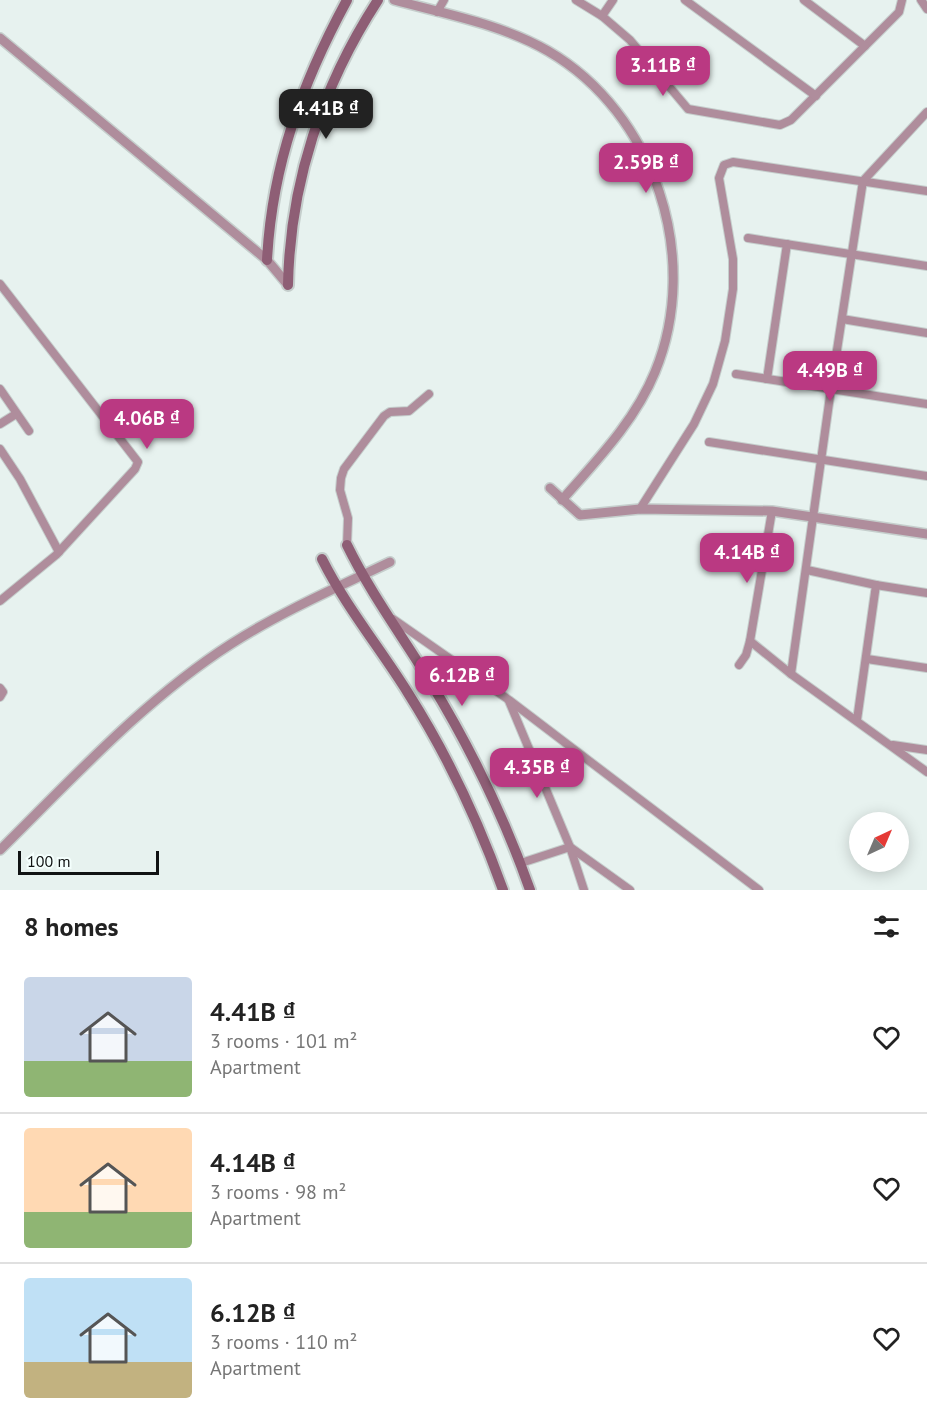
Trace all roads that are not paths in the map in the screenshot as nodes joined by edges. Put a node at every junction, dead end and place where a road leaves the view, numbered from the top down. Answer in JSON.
{"nodes":[{"id":1,"x":347,"y":0,"type":"edge"},
{"id":2,"x":378,"y":0,"type":"edge"},
{"id":3,"x":393,"y":0,"type":"edge"},
{"id":4,"x":444,"y":0,"type":"edge"},
{"id":5,"x":576,"y":0,"type":"edge"},
{"id":6,"x":613,"y":0,"type":"edge"},
{"id":7,"x":685,"y":0,"type":"edge"},
{"id":8,"x":804,"y":0,"type":"edge"},
{"id":9,"x":902,"y":0,"type":"edge"},
{"id":10,"x":921,"y":0,"type":"edge"},
{"id":11,"x":927,"y":9,"type":"edge"},
{"id":12,"x":437,"y":12,"type":"junction"},
{"id":13,"x":602,"y":16,"type":"junction"},
{"id":14,"x":0,"y":38,"type":"edge"},
{"id":15,"x":865,"y":46,"type":"junction"},
{"id":16,"x":816,"y":96,"type":"junction"},
{"id":17,"x":927,"y":112,"type":"edge"},
{"id":18,"x":923,"y":120,"type":"edge"},
{"id":19,"x":863,"y":181,"type":"junction"},
{"id":20,"x":927,"y":191,"type":"edge"},
{"id":21,"x":748,"y":238,"type":"dead end"},
{"id":22,"x":787,"y":244,"type":"junction"},
{"id":23,"x":854,"y":255,"type":"junction"},
{"id":24,"x":267,"y":260,"type":"junction"},
{"id":25,"x":927,"y":266,"type":"edge"},
{"id":26,"x":0,"y":284,"type":"edge"},
{"id":27,"x":288,"y":285,"type":"joint"},
{"id":28,"x":842,"y":319,"type":"junction"},
{"id":29,"x":927,"y":333,"type":"edge"},
{"id":30,"x":736,"y":375,"type":"dead end"},
{"id":31,"x":766,"y":379,"type":"junction"},
{"id":32,"x":0,"y":389,"type":"edge"},
{"id":33,"x":831,"y":389,"type":"junction"},
{"id":34,"x":429,"y":394,"type":"dead end"},
{"id":35,"x":927,"y":405,"type":"edge"},
{"id":36,"x":16,"y":414,"type":"junction"},
{"id":37,"x":0,"y":424,"type":"edge"},
{"id":38,"x":29,"y":431,"type":"dead end"},
{"id":39,"x":709,"y":442,"type":"dead end"},
{"id":40,"x":0,"y":449,"type":"edge"},
{"id":41,"x":821,"y":459,"type":"junction"},
{"id":42,"x":927,"y":476,"type":"edge"},
{"id":43,"x":550,"y":488,"type":"dead end"},
{"id":44,"x":562,"y":500,"type":"junction"},
{"id":45,"x":640,"y":509,"type":"junction"},
{"id":46,"x":772,"y":511,"type":"junction"},
{"id":47,"x":813,"y":515,"type":"junction"},
{"id":48,"x":927,"y":534,"type":"edge"},
{"id":49,"x":347,"y":545,"type":"joint"},
{"id":50,"x":59,"y":552,"type":"junction"},
{"id":51,"x":322,"y":559,"type":"dead end"},
{"id":52,"x":390,"y":562,"type":"dead end"},
{"id":53,"x":807,"y":570,"type":"junction"},
{"id":54,"x":362,"y":575,"type":"junction"},
{"id":55,"x":876,"y":585,"type":"junction"},
{"id":56,"x":336,"y":587,"type":"junction"},
{"id":57,"x":927,"y":593,"type":"edge"},
{"id":58,"x":0,"y":601,"type":"edge"},
{"id":59,"x":387,"y":615,"type":"junction"},
{"id":60,"x":750,"y":641,"type":"junction"},
{"id":61,"x":867,"y":659,"type":"junction"},
{"id":62,"x":739,"y":665,"type":"dead end"},
{"id":63,"x":927,"y":668,"type":"edge"},
{"id":64,"x":791,"y":674,"type":"junction"},
{"id":65,"x":0,"y":688,"type":"edge"},
{"id":66,"x":0,"y":698,"type":"edge"},
{"id":67,"x":508,"y":700,"type":"junction"},
{"id":68,"x":857,"y":720,"type":"junction"},
{"id":69,"x":891,"y":745,"type":"junction"},
{"id":70,"x":927,"y":750,"type":"edge"},
{"id":71,"x":927,"y":772,"type":"edge"},
{"id":72,"x":570,"y":847,"type":"junction"},
{"id":73,"x":0,"y":850,"type":"edge"},
{"id":74,"x":521,"y":863,"type":"junction"},
{"id":75,"x":503,"y":890,"type":"edge"},
{"id":76,"x":530,"y":890,"type":"edge"},
{"id":77,"x":584,"y":890,"type":"edge"},
{"id":78,"x":630,"y":890,"type":"edge"},
{"id":79,"x":759,"y":890,"type":"edge"}],
"edges":[{"from":1,"to":24,"type":"main road"},
{"from":2,"to":27,"type":"main road"},
{"from":3,"to":12,"type":"street"},
{"from":4,"to":12,"type":"street"},
{"from":5,"to":13,"type":"street"},
{"from":6,"to":13,"type":"street"},
{"from":7,"to":16,"type":"street"},
{"from":8,"to":15,"type":"street"},
{"from":9,"to":15,"type":"street"},
{"from":10,"to":11,"type":"street"},
{"from":12,"to":44,"type":"street"},
{"from":13,"to":16,"type":"street"},
{"from":14,"to":24,"type":"street"},
{"from":15,"to":16,"type":"street"},
{"from":17,"to":18,"type":"street"},
{"from":18,"to":19,"type":"street"},
{"from":19,"to":20,"type":"street"},
{"from":19,"to":23,"type":"street"},
{"from":19,"to":45,"type":"street"},
{"from":21,"to":22,"type":"street"},
{"from":22,"to":23,"type":"street"},
{"from":22,"to":31,"type":"street"},
{"from":23,"to":25,"type":"street"},
{"from":23,"to":28,"type":"street"},
{"from":24,"to":27,"type":"street"},
{"from":26,"to":50,"type":"street"},
{"from":28,"to":29,"type":"street"},
{"from":28,"to":33,"type":"street"},
{"from":30,"to":31,"type":"street"},
{"from":31,"to":33,"type":"street"},
{"from":32,"to":36,"type":"street"},
{"from":33,"to":35,"type":"street"},
{"from":33,"to":41,"type":"street"},
{"from":34,"to":49,"type":"street"},
{"from":36,"to":37,"type":"street"},
{"from":36,"to":38,"type":"street"},
{"from":39,"to":41,"type":"street"},
{"from":40,"to":50,"type":"street"},
{"from":41,"to":42,"type":"street"},
{"from":41,"to":47,"type":"street"},
{"from":43,"to":44,"type":"street"},
{"from":44,"to":45,"type":"street"},
{"from":45,"to":46,"type":"street"},
{"from":46,"to":47,"type":"street"},
{"from":46,"to":60,"type":"street"},
{"from":47,"to":48,"type":"street"},
{"from":47,"to":53,"type":"street"},
{"from":49,"to":54,"type":"main road"},
{"from":50,"to":58,"type":"street"},
{"from":51,"to":56,"type":"main road"},
{"from":52,"to":54,"type":"street"},
{"from":53,"to":55,"type":"street"},
{"from":53,"to":64,"type":"street"},
{"from":54,"to":56,"type":"street"},
{"from":54,"to":59,"type":"main road"},
{"from":55,"to":57,"type":"street"},
{"from":55,"to":61,"type":"street"},
{"from":56,"to":73,"type":"street"},
{"from":56,"to":75,"type":"main road"},
{"from":59,"to":67,"type":"street"},
{"from":59,"to":74,"type":"main road"},
{"from":60,"to":62,"type":"street"},
{"from":60,"to":64,"type":"street"},
{"from":61,"to":63,"type":"street"},
{"from":61,"to":68,"type":"street"},
{"from":64,"to":68,"type":"street"},
{"from":65,"to":66,"type":"street"},
{"from":67,"to":72,"type":"street"},
{"from":67,"to":79,"type":"street"},
{"from":68,"to":69,"type":"street"},
{"from":69,"to":70,"type":"street"},
{"from":69,"to":71,"type":"street"},
{"from":72,"to":74,"type":"street"},
{"from":72,"to":77,"type":"street"},
{"from":72,"to":78,"type":"street"},
{"from":74,"to":76,"type":"main road"}]}
